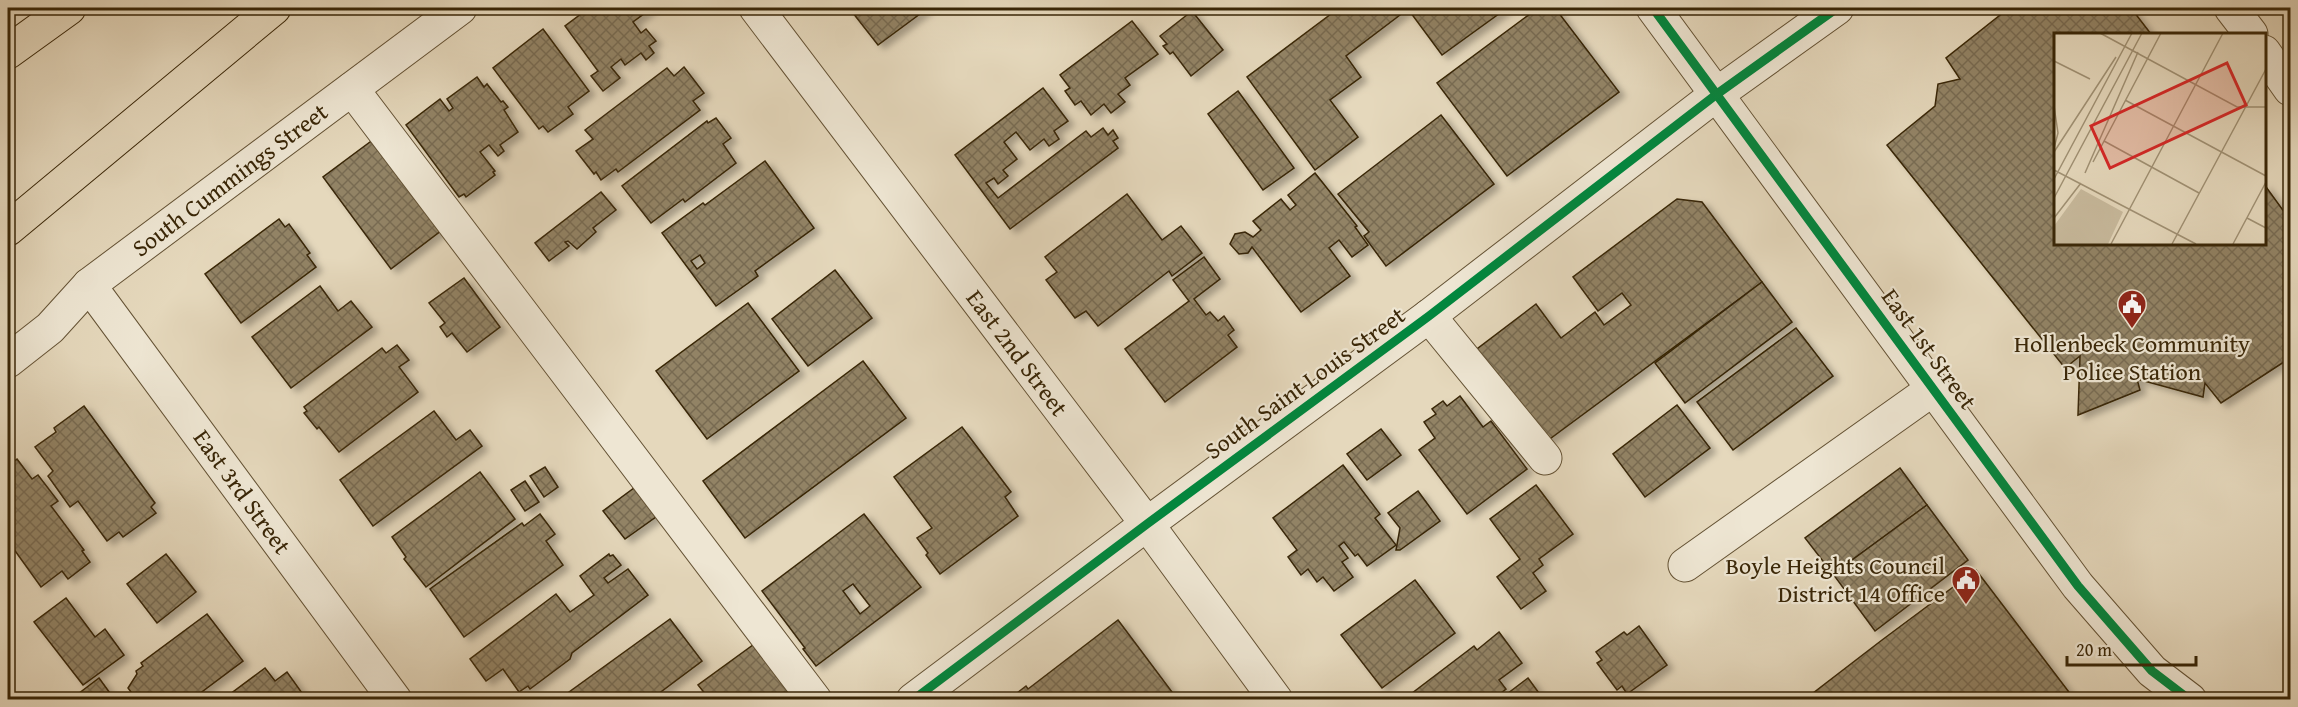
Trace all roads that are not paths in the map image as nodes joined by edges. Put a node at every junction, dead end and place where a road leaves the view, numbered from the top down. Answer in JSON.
{"nodes":[{"id":1,"x":69,"y":8,"type":"edge"},
{"id":2,"x":274,"y":8,"type":"edge"},
{"id":3,"x":460,"y":8,"type":"edge"},
{"id":4,"x":756,"y":8,"type":"edge"},
{"id":5,"x":1653,"y":8,"type":"edge"},
{"id":6,"x":1837,"y":8,"type":"edge"},
{"id":7,"x":2231,"y":8,"type":"edge"},
{"id":8,"x":2250,"y":33,"type":"edge"},
{"id":9,"x":8,"y":52,"type":"edge"},
{"id":10,"x":2265,"y":53,"type":"edge"},
{"id":11,"x":352,"y":88,"type":"junction"},
{"id":12,"x":2290,"y":89,"type":"edge"},
{"id":13,"x":1717,"y":94,"type":"junction"},
{"id":14,"x":8,"y":230,"type":"edge"},
{"id":15,"x":89,"y":285,"type":"junction"},
{"id":16,"x":1430,"y":316,"type":"junction"},
{"id":17,"x":8,"y":360,"type":"edge"},
{"id":18,"x":1934,"y":389,"type":"junction"},
{"id":19,"x":1545,"y":458,"type":"dead end"},
{"id":20,"x":1147,"y":524,"type":"junction"},
{"id":21,"x":1685,"y":565,"type":"dead end"},
{"id":22,"x":395,"y":699,"type":"edge"},
{"id":23,"x":815,"y":699,"type":"edge"},
{"id":24,"x":913,"y":699,"type":"edge"},
{"id":25,"x":1276,"y":699,"type":"edge"},
{"id":26,"x":2190,"y":699,"type":"edge"}],
"edges":[{"from":1,"to":9,"type":"highway"},
{"from":2,"to":14,"type":"highway"},
{"from":3,"to":11,"type":"street","name":"South Cummings Street"},
{"from":4,"to":20,"type":"street","name":"East 2nd Street"},
{"from":5,"to":13,"type":"street","name":"East 1st Street"},
{"from":6,"to":13,"type":"street","name":"South Saint Louis Street"},
{"from":7,"to":8,"type":"street"},
{"from":10,"to":12,"type":"street"},
{"from":11,"to":15,"type":"street","name":"South Cummings Street"},
{"from":11,"to":23,"type":"street"},
{"from":13,"to":16,"type":"street","name":"South Saint Louis Street"},
{"from":13,"to":18,"type":"street","name":"East 1st Street"},
{"from":15,"to":17,"type":"street","name":"South Cummings Street"},
{"from":15,"to":22,"type":"street","name":"East 3rd Street"},
{"from":16,"to":19,"type":"street"},
{"from":16,"to":20,"type":"street","name":"South Saint Louis Street"},
{"from":18,"to":21,"type":"street"},
{"from":18,"to":26,"type":"street","name":"East 1st Street"},
{"from":20,"to":24,"type":"street","name":"South Saint Louis Street"},
{"from":20,"to":25,"type":"street","name":"East 2nd Street"}]}
